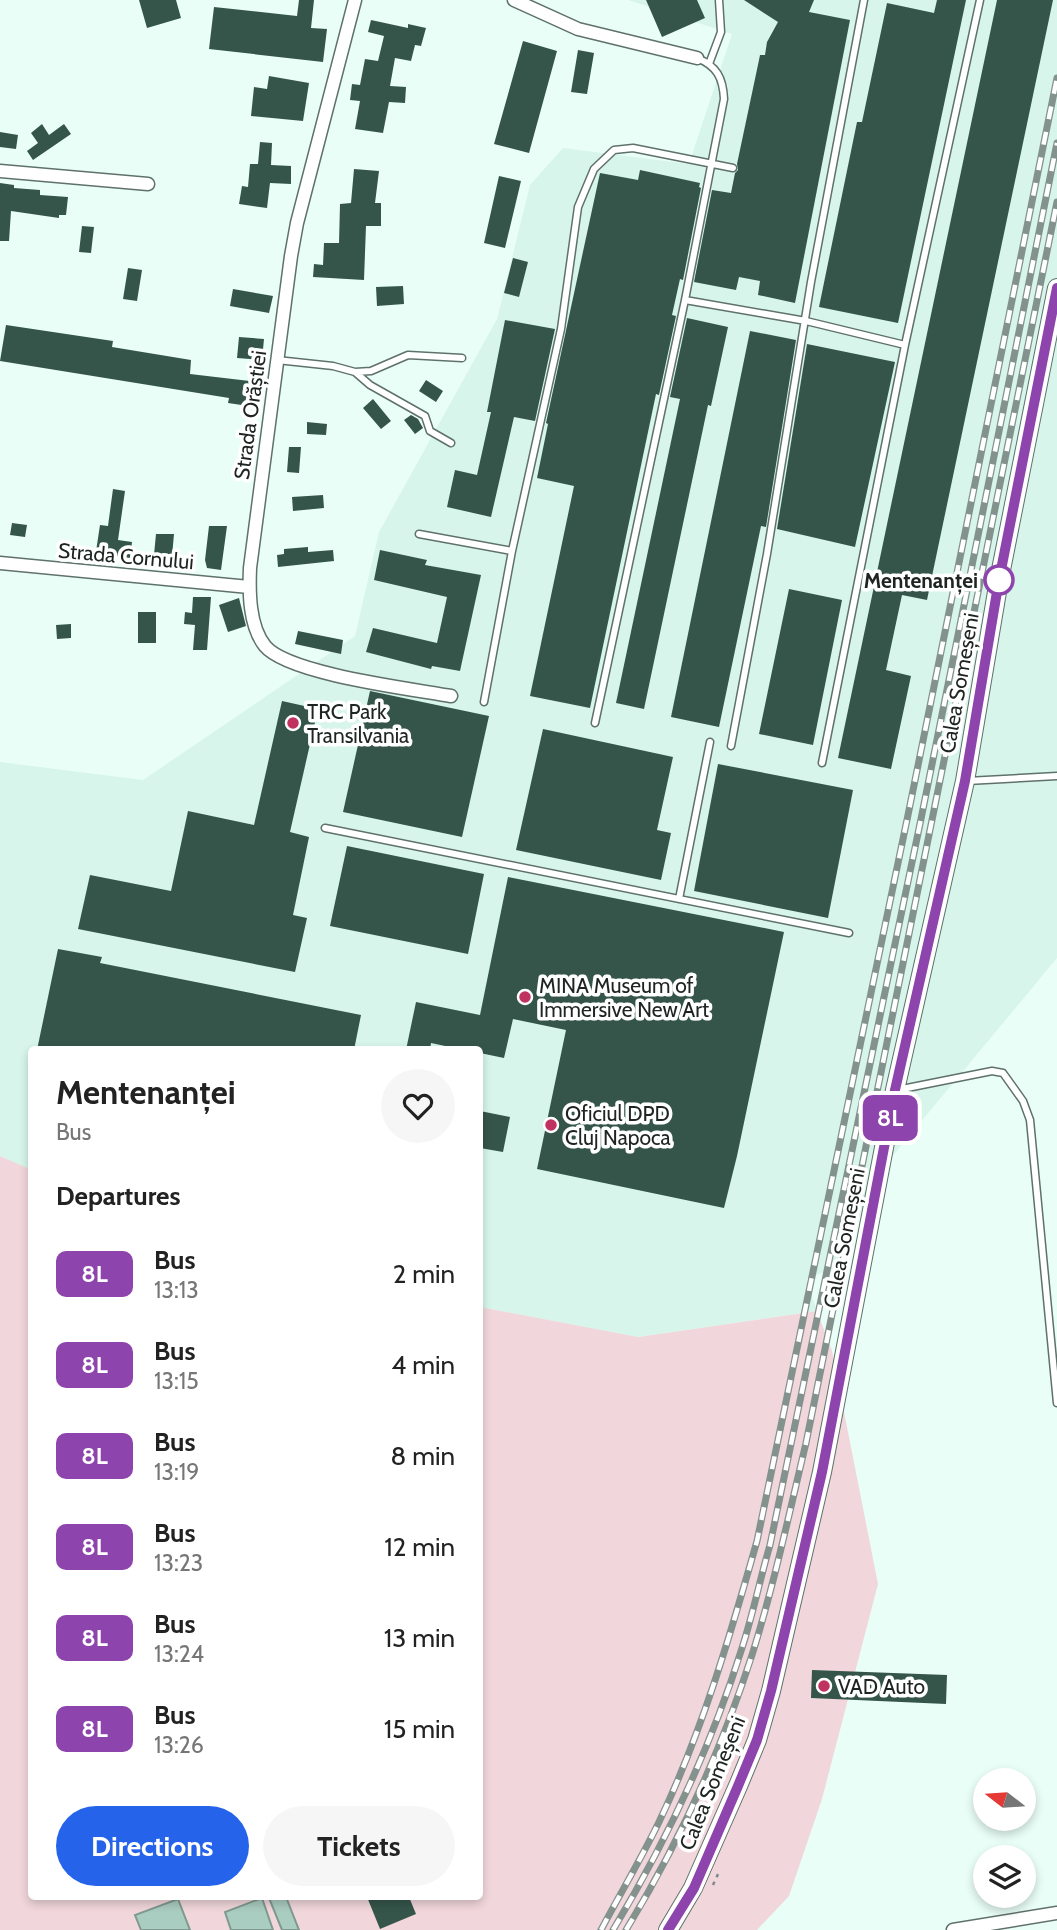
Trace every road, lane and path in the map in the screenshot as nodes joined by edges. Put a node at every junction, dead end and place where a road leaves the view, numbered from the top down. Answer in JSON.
{"nodes":[{"id":1,"x":355,"y":0,"type":"edge"},
{"id":2,"x":514,"y":0,"type":"edge"},
{"id":3,"x":864,"y":0,"type":"edge"},
{"id":4,"x":980,"y":0,"type":"edge"},
{"id":5,"x":718,"y":2,"type":"edge"},
{"id":6,"x":703,"y":61,"type":"junction"},
{"id":7,"x":712,"y":164,"type":"junction"},
{"id":8,"x":733,"y":168,"type":"dead end"},
{"id":9,"x":0,"y":171,"type":"edge"},
{"id":10,"x":148,"y":184,"type":"dead end"},
{"id":11,"x":1057,"y":288,"type":"edge"},
{"id":12,"x":685,"y":300,"type":"junction"},
{"id":13,"x":806,"y":321,"type":"junction"},
{"id":14,"x":905,"y":345,"type":"junction"},
{"id":15,"x":462,"y":358,"type":"dead end"},
{"id":16,"x":277,"y":360,"type":"junction"},
{"id":17,"x":355,"y":372,"type":"junction"},
{"id":18,"x":451,"y":443,"type":"dead end"},
{"id":19,"x":419,"y":534,"type":"dead end"},
{"id":20,"x":512,"y":551,"type":"junction"},
{"id":21,"x":0,"y":564,"type":"edge"},
{"id":22,"x":249,"y":587,"type":"junction"},
{"id":23,"x":451,"y":696,"type":"dead end"},
{"id":24,"x":484,"y":702,"type":"dead end"},
{"id":25,"x":595,"y":723,"type":"dead end"},
{"id":26,"x":710,"y":743,"type":"dead end"},
{"id":27,"x":731,"y":746,"type":"dead end"},
{"id":28,"x":821,"y":764,"type":"dead end"},
{"id":29,"x":1057,"y":776,"type":"edge"},
{"id":30,"x":965,"y":781,"type":"junction"},
{"id":31,"x":325,"y":828,"type":"dead end"},
{"id":32,"x":678,"y":899,"type":"junction"},
{"id":33,"x":849,"y":933,"type":"dead end"},
{"id":34,"x":895,"y":1090,"type":"junction"},
{"id":35,"x":1057,"y":1403,"type":"edge"},
{"id":36,"x":1057,"y":1913,"type":"edge"},
{"id":37,"x":668,"y":1930,"type":"edge"},
{"id":38,"x":953,"y":1930,"type":"edge"}],
"edges":[{"from":1,"to":16,"type":"street","name":"Strada Orăștiei"},
{"from":2,"to":6,"type":"street"},
{"from":3,"to":13,"type":"lane"},
{"from":4,"to":14,"type":"lane"},
{"from":5,"to":6,"type":"lane"},
{"from":6,"to":7,"type":"lane"},
{"from":7,"to":8,"type":"lane"},
{"from":7,"to":12,"type":"lane"},
{"from":7,"to":20,"type":"lane"},
{"from":9,"to":10,"type":"street"},
{"from":11,"to":30,"type":"main road","name":"Calea Someșeni"},
{"from":12,"to":13,"type":"lane"},
{"from":12,"to":25,"type":"lane"},
{"from":13,"to":14,"type":"lane"},
{"from":13,"to":27,"type":"lane"},
{"from":14,"to":28,"type":"lane"},
{"from":15,"to":17,"type":"lane"},
{"from":16,"to":17,"type":"lane"},
{"from":16,"to":22,"type":"street","name":"Strada Orăștiei"},
{"from":17,"to":18,"type":"lane"},
{"from":19,"to":20,"type":"lane"},
{"from":20,"to":24,"type":"lane"},
{"from":21,"to":22,"type":"street","name":"Strada Cornului"},
{"from":22,"to":23,"type":"street","name":"Strada Orăștiei"},
{"from":26,"to":32,"type":"lane"},
{"from":29,"to":30,"type":"lane"},
{"from":30,"to":34,"type":"main road","name":"Calea Someșeni"},
{"from":31,"to":32,"type":"lane"},
{"from":32,"to":33,"type":"lane"},
{"from":34,"to":35,"type":"lane"},
{"from":34,"to":37,"type":"main road","name":"Calea Someșeni"},
{"from":36,"to":38,"type":"street"}]}
